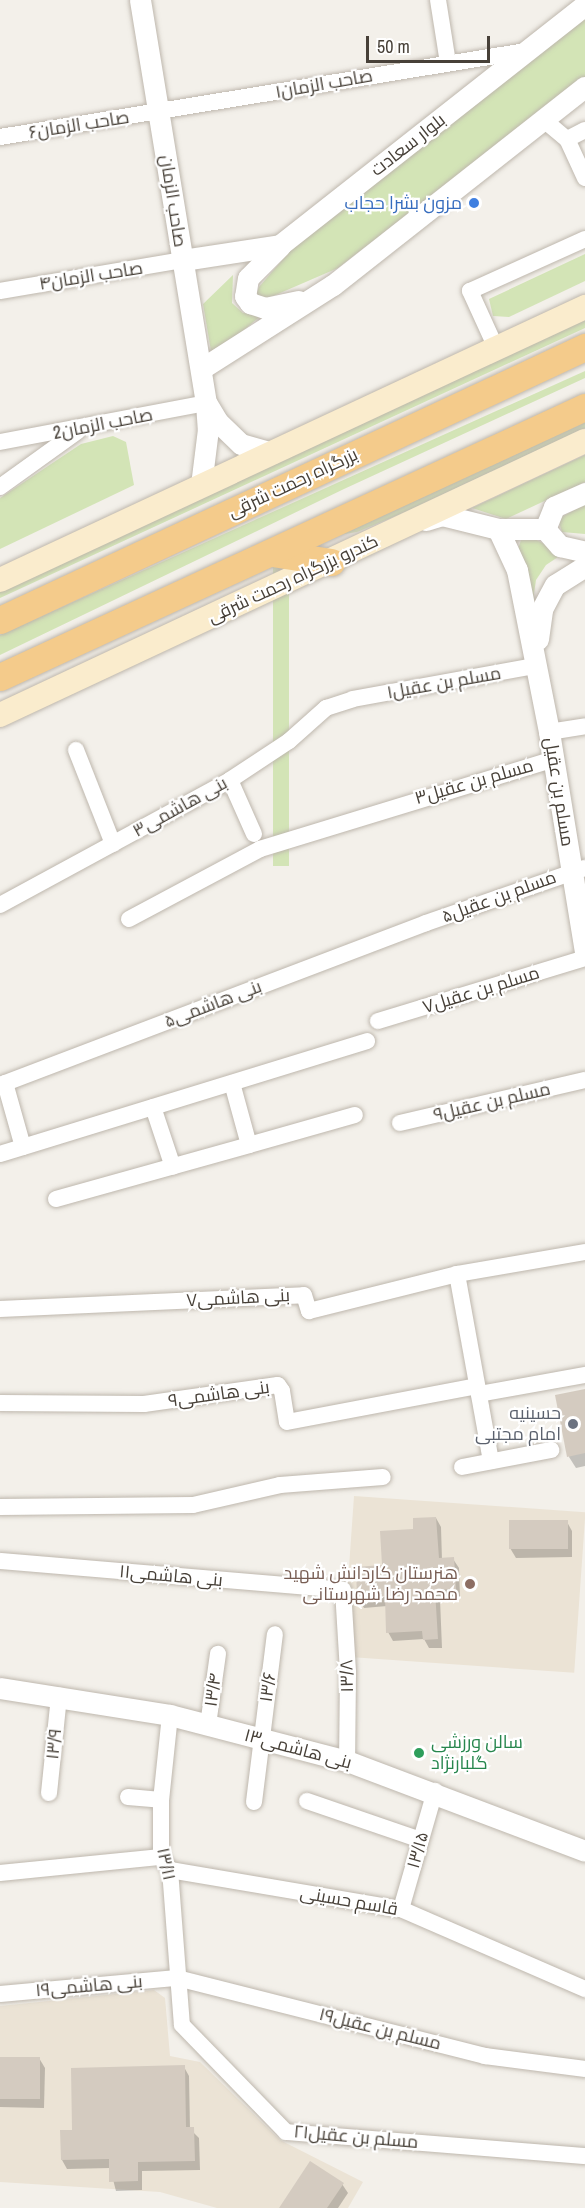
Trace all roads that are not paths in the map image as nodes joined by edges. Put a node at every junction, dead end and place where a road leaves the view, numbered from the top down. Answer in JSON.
{"nodes":[{"id":1,"x":140,"y":0,"type":"edge"},
{"id":2,"x":438,"y":0,"type":"edge"},
{"id":3,"x":585,"y":5,"type":"edge"},
{"id":4,"x":526,"y":51,"type":"junction"},
{"id":5,"x":448,"y":63,"type":"junction"},
{"id":6,"x":585,"y":87,"type":"edge"},
{"id":7,"x":158,"y":112,"type":"junction"},
{"id":8,"x":544,"y":120,"type":"junction"},
{"id":9,"x":585,"y":130,"type":"edge"},
{"id":10,"x":0,"y":137,"type":"edge"},
{"id":11,"x":567,"y":139,"type":"junction"},
{"id":12,"x":585,"y":178,"type":"edge"},
{"id":13,"x":585,"y":239,"type":"edge"},
{"id":14,"x":280,"y":245,"type":"junction"},
{"id":15,"x":183,"y":260,"type":"junction"},
{"id":16,"x":333,"y":285,"type":"junction"},
{"id":17,"x":0,"y":291,"type":"edge"},
{"id":18,"x":585,"y":307,"type":"edge"},
{"id":19,"x":585,"y":347,"type":"edge"},
{"id":20,"x":496,"y":348,"type":"junction"},
{"id":21,"x":201,"y":369,"type":"junction"},
{"id":22,"x":206,"y":403,"type":"junction"},
{"id":23,"x":585,"y":406,"type":"edge"},
{"id":24,"x":81,"y":429,"type":"junction"},
{"id":25,"x":585,"y":441,"type":"edge"},
{"id":26,"x":0,"y":442,"type":"edge"},
{"id":27,"x":273,"y":453,"type":"junction"},
{"id":28,"x":201,"y":485,"type":"junction"},
{"id":29,"x":0,"y":487,"type":"edge"},
{"id":30,"x":585,"y":493,"type":"edge"},
{"id":31,"x":411,"y":524,"type":"junction"},
{"id":32,"x":498,"y":529,"type":"junction"},
{"id":33,"x":545,"y":529,"type":"junction"},
{"id":34,"x":585,"y":552,"type":"edge"},
{"id":35,"x":272,"y":554,"type":"junction"},
{"id":36,"x":331,"y":562,"type":"junction"},
{"id":37,"x":585,"y":566,"type":"edge"},
{"id":38,"x":0,"y":580,"type":"edge"},
{"id":39,"x":0,"y":620,"type":"edge"},
{"id":40,"x":534,"y":666,"type":"junction"},
{"id":41,"x":0,"y":677,"type":"edge"},
{"id":42,"x":353,"y":699,"type":"joint"},
{"id":43,"x":0,"y":716,"type":"edge"},
{"id":44,"x":585,"y":726,"type":"edge"},
{"id":45,"x":549,"y":732,"type":"junction"},
{"id":46,"x":76,"y":750,"type":"dead end"},
{"id":47,"x":554,"y":759,"type":"junction"},
{"id":48,"x":230,"y":780,"type":"junction"},
{"id":49,"x":254,"y":834,"type":"dead end"},
{"id":50,"x":112,"y":844,"type":"junction"},
{"id":51,"x":578,"y":869,"type":"edge"},
{"id":52,"x":0,"y":905,"type":"edge"},
{"id":53,"x":129,"y":919,"type":"dead end"},
{"id":54,"x":426,"y":923,"type":"joint"},
{"id":55,"x":585,"y":953,"type":"edge"},
{"id":56,"x":585,"y":958,"type":"edge"},
{"id":57,"x":378,"y":1022,"type":"dead end"},
{"id":58,"x":367,"y":1041,"type":"dead end"},
{"id":59,"x":585,"y":1080,"type":"edge"},
{"id":60,"x":232,"y":1083,"type":"junction"},
{"id":61,"x":3,"y":1084,"type":"edge"},
{"id":62,"x":153,"y":1107,"type":"junction"},
{"id":63,"x":355,"y":1115,"type":"dead end"},
{"id":64,"x":400,"y":1123,"type":"dead end"},
{"id":65,"x":249,"y":1145,"type":"junction"},
{"id":66,"x":23,"y":1147,"type":"junction"},
{"id":67,"x":0,"y":1154,"type":"edge"},
{"id":68,"x":173,"y":1167,"type":"junction"},
{"id":69,"x":56,"y":1199,"type":"dead end"},
{"id":70,"x":585,"y":1252,"type":"edge"},
{"id":71,"x":457,"y":1274,"type":"junction"},
{"id":72,"x":0,"y":1309,"type":"edge"},
{"id":73,"x":585,"y":1375,"type":"edge"},
{"id":74,"x":478,"y":1390,"type":"junction"},
{"id":75,"x":0,"y":1402,"type":"edge"},
{"id":76,"x":551,"y":1450,"type":"dead end"},
{"id":77,"x":491,"y":1461,"type":"junction"},
{"id":78,"x":462,"y":1467,"type":"dead end"},
{"id":79,"x":383,"y":1477,"type":"dead end"},
{"id":80,"x":0,"y":1507,"type":"edge"},
{"id":81,"x":0,"y":1561,"type":"edge"},
{"id":82,"x":343,"y":1590,"type":"joint"},
{"id":83,"x":275,"y":1634,"type":"dead end"},
{"id":84,"x":218,"y":1654,"type":"dead end"},
{"id":85,"x":0,"y":1688,"type":"edge"},
{"id":86,"x":59,"y":1696,"type":"junction"},
{"id":87,"x":170,"y":1715,"type":"junction"},
{"id":88,"x":208,"y":1725,"type":"junction"},
{"id":89,"x":261,"y":1741,"type":"junction"},
{"id":90,"x":347,"y":1761,"type":"junction"},
{"id":91,"x":435,"y":1791,"type":"junction"},
{"id":92,"x":49,"y":1793,"type":"dead end"},
{"id":93,"x":128,"y":1797,"type":"dead end"},
{"id":94,"x":161,"y":1800,"type":"junction"},
{"id":95,"x":307,"y":1801,"type":"dead end"},
{"id":96,"x":254,"y":1802,"type":"dead end"},
{"id":97,"x":421,"y":1840,"type":"junction"},
{"id":98,"x":585,"y":1851,"type":"edge"},
{"id":99,"x":166,"y":1863,"type":"junction"},
{"id":100,"x":0,"y":1873,"type":"edge"},
{"id":101,"x":401,"y":1909,"type":"junction"},
{"id":102,"x":177,"y":1978,"type":"junction"},
{"id":103,"x":585,"y":1989,"type":"edge"},
{"id":104,"x":0,"y":1994,"type":"edge"},
{"id":105,"x":585,"y":2069,"type":"edge"},
{"id":106,"x":585,"y":2156,"type":"edge"}],
"edges":[{"from":1,"to":7,"type":"street","name":"صاحب الزمان"},
{"from":2,"to":5,"type":"street"},
{"from":3,"to":4,"type":"street","name":"بلوار سعادت"},
{"from":4,"to":5,"type":"street","name":"صاحب الزمان۱"},
{"from":4,"to":14,"type":"street","name":"بلوار سعادت"},
{"from":5,"to":7,"type":"street","name":"صاحب الزمان۱"},
{"from":6,"to":8,"type":"street"},
{"from":7,"to":10,"type":"street","name":"صاحب الزمان۶"},
{"from":7,"to":15,"type":"street","name":"صاحب الزمان"},
{"from":8,"to":11,"type":"street"},
{"from":8,"to":16,"type":"street"},
{"from":9,"to":11,"type":"street"},
{"from":11,"to":12,"type":"street"},
{"from":13,"to":20,"type":"street"},
{"from":14,"to":15,"type":"street","name":"بلوار سعادت"},
{"from":14,"to":16,"type":"street"},
{"from":15,"to":17,"type":"street","name":"صاحب الزمان۴"},
{"from":15,"to":21,"type":"street","name":"صاحب الزمان"},
{"from":16,"to":21,"type":"street"},
{"from":18,"to":20,"type":"main road"},
{"from":19,"to":39,"type":"highway","name":"بزرگراه رحمت شرقی"},
{"from":20,"to":27,"type":"main road"},
{"from":21,"to":22,"type":"street","name":"صاحب الزمان"},
{"from":22,"to":24,"type":"street","name":"2صاحب الزمان"},
{"from":22,"to":27,"type":"street"},
{"from":22,"to":28,"type":"street","name":"صاحب الزمان"},
{"from":23,"to":35,"type":"highway"},
{"from":24,"to":26,"type":"street","name":"2صاحب الزمان"},
{"from":24,"to":29,"type":"street"},
{"from":25,"to":31,"type":"main road","name":"کندرو بزرگراه رحمت شرقی"},
{"from":27,"to":28,"type":"main road"},
{"from":28,"to":38,"type":"main road"},
{"from":30,"to":33,"type":"street"},
{"from":31,"to":32,"type":"street"},
{"from":31,"to":36,"type":"main road","name":"کندرو بزرگراه رحمت شرقی"},
{"from":32,"to":33,"type":"street"},
{"from":32,"to":40,"type":"street","name":"مسلم بن عقیل"},
{"from":33,"to":34,"type":"street"},
{"from":35,"to":36,"type":"highway"},
{"from":35,"to":41,"type":"highway"},
{"from":36,"to":43,"type":"main road","name":"کندرو بزرگراه رحمت شرقی"},
{"from":37,"to":40,"type":"street"},
{"from":40,"to":42,"type":"street","name":"مسلم بن عقیل۱"},
{"from":40,"to":45,"type":"street","name":"مسلم بن عقیل"},
{"from":42,"to":48,"type":"street","name":"بنی هاشمی۳"},
{"from":44,"to":45,"type":"street"},
{"from":45,"to":47,"type":"street","name":"مسلم بن عقیل"},
{"from":46,"to":50,"type":"street"},
{"from":47,"to":51,"type":"street","name":"مسلم بن عقیل"},
{"from":47,"to":53,"type":"street","name":"مسلم بن عقیل۳"},
{"from":48,"to":49,"type":"street"},
{"from":48,"to":50,"type":"street","name":"بنی هاشمی۳"},
{"from":50,"to":52,"type":"street","name":"بنی هاشمی۳"},
{"from":51,"to":54,"type":"street","name":"مسلم بن عقیل۵"},
{"from":51,"to":55,"type":"street","name":"مسلم بن عقیل"},
{"from":54,"to":61,"type":"street","name":"بنی هاشمی۵"},
{"from":56,"to":57,"type":"street","name":"مسلم بن عقیل۷"},
{"from":58,"to":60,"type":"street"},
{"from":59,"to":64,"type":"street","name":"مسلم بن عقیل۹"},
{"from":60,"to":62,"type":"street"},
{"from":60,"to":65,"type":"street"},
{"from":61,"to":66,"type":"street"},
{"from":62,"to":66,"type":"street"},
{"from":62,"to":68,"type":"street"},
{"from":63,"to":65,"type":"street"},
{"from":65,"to":68,"type":"street"},
{"from":66,"to":67,"type":"street"},
{"from":68,"to":69,"type":"street"},
{"from":70,"to":71,"type":"street"},
{"from":71,"to":72,"type":"street","name":"بنی هاشمی۷"},
{"from":71,"to":74,"type":"street"},
{"from":73,"to":74,"type":"street"},
{"from":74,"to":75,"type":"street","name":"بنی هاشمی۹"},
{"from":74,"to":77,"type":"street"},
{"from":76,"to":77,"type":"street"},
{"from":77,"to":78,"type":"street"},
{"from":79,"to":80,"type":"street"},
{"from":81,"to":82,"type":"street","name":"بنی هاشمی۱۱"},
{"from":82,"to":90,"type":"street","name":"۱۳/۸"},
{"from":83,"to":89,"type":"street","name":"۱۳/۶"},
{"from":84,"to":88,"type":"street","name":"۱۳/۴"},
{"from":85,"to":86,"type":"street","name":"بنی هاشمی۱۳"},
{"from":86,"to":87,"type":"street","name":"بنی هاشمی۱۳"},
{"from":86,"to":92,"type":"street","name":"۱۳/۹"},
{"from":87,"to":88,"type":"street","name":"بنی هاشمی۱۳"},
{"from":87,"to":94,"type":"street","name":"۱۳/۱۱"},
{"from":88,"to":89,"type":"street","name":"بنی هاشمی۱۳"},
{"from":89,"to":90,"type":"street","name":"بنی هاشمی۱۳"},
{"from":89,"to":96,"type":"street","name":"۱۳/۶"},
{"from":90,"to":91,"type":"street","name":"بنی هاشمی۱۳"},
{"from":91,"to":97,"type":"street","name":"۱۳/۱۵"},
{"from":91,"to":98,"type":"street","name":"بنی هاشمی۱۳"},
{"from":93,"to":94,"type":"street"},
{"from":94,"to":99,"type":"street","name":"۱۳/۱۱"},
{"from":95,"to":97,"type":"street"},
{"from":97,"to":101,"type":"street","name":"۱۳/۱۵"},
{"from":99,"to":100,"type":"street","name":"قاسم حسینی"},
{"from":99,"to":101,"type":"street","name":"قاسم حسینی"},
{"from":99,"to":102,"type":"street","name":"۱۳/۱۱"},
{"from":101,"to":103,"type":"street","name":"قاسم حسینی"},
{"from":102,"to":104,"type":"street","name":"بنی هاشمی۱۹"},
{"from":102,"to":105,"type":"street","name":"مسلم بن عقیل۱۹"},
{"from":102,"to":106,"type":"street","name":"مسلم بن عقیل۲۱"}]}
